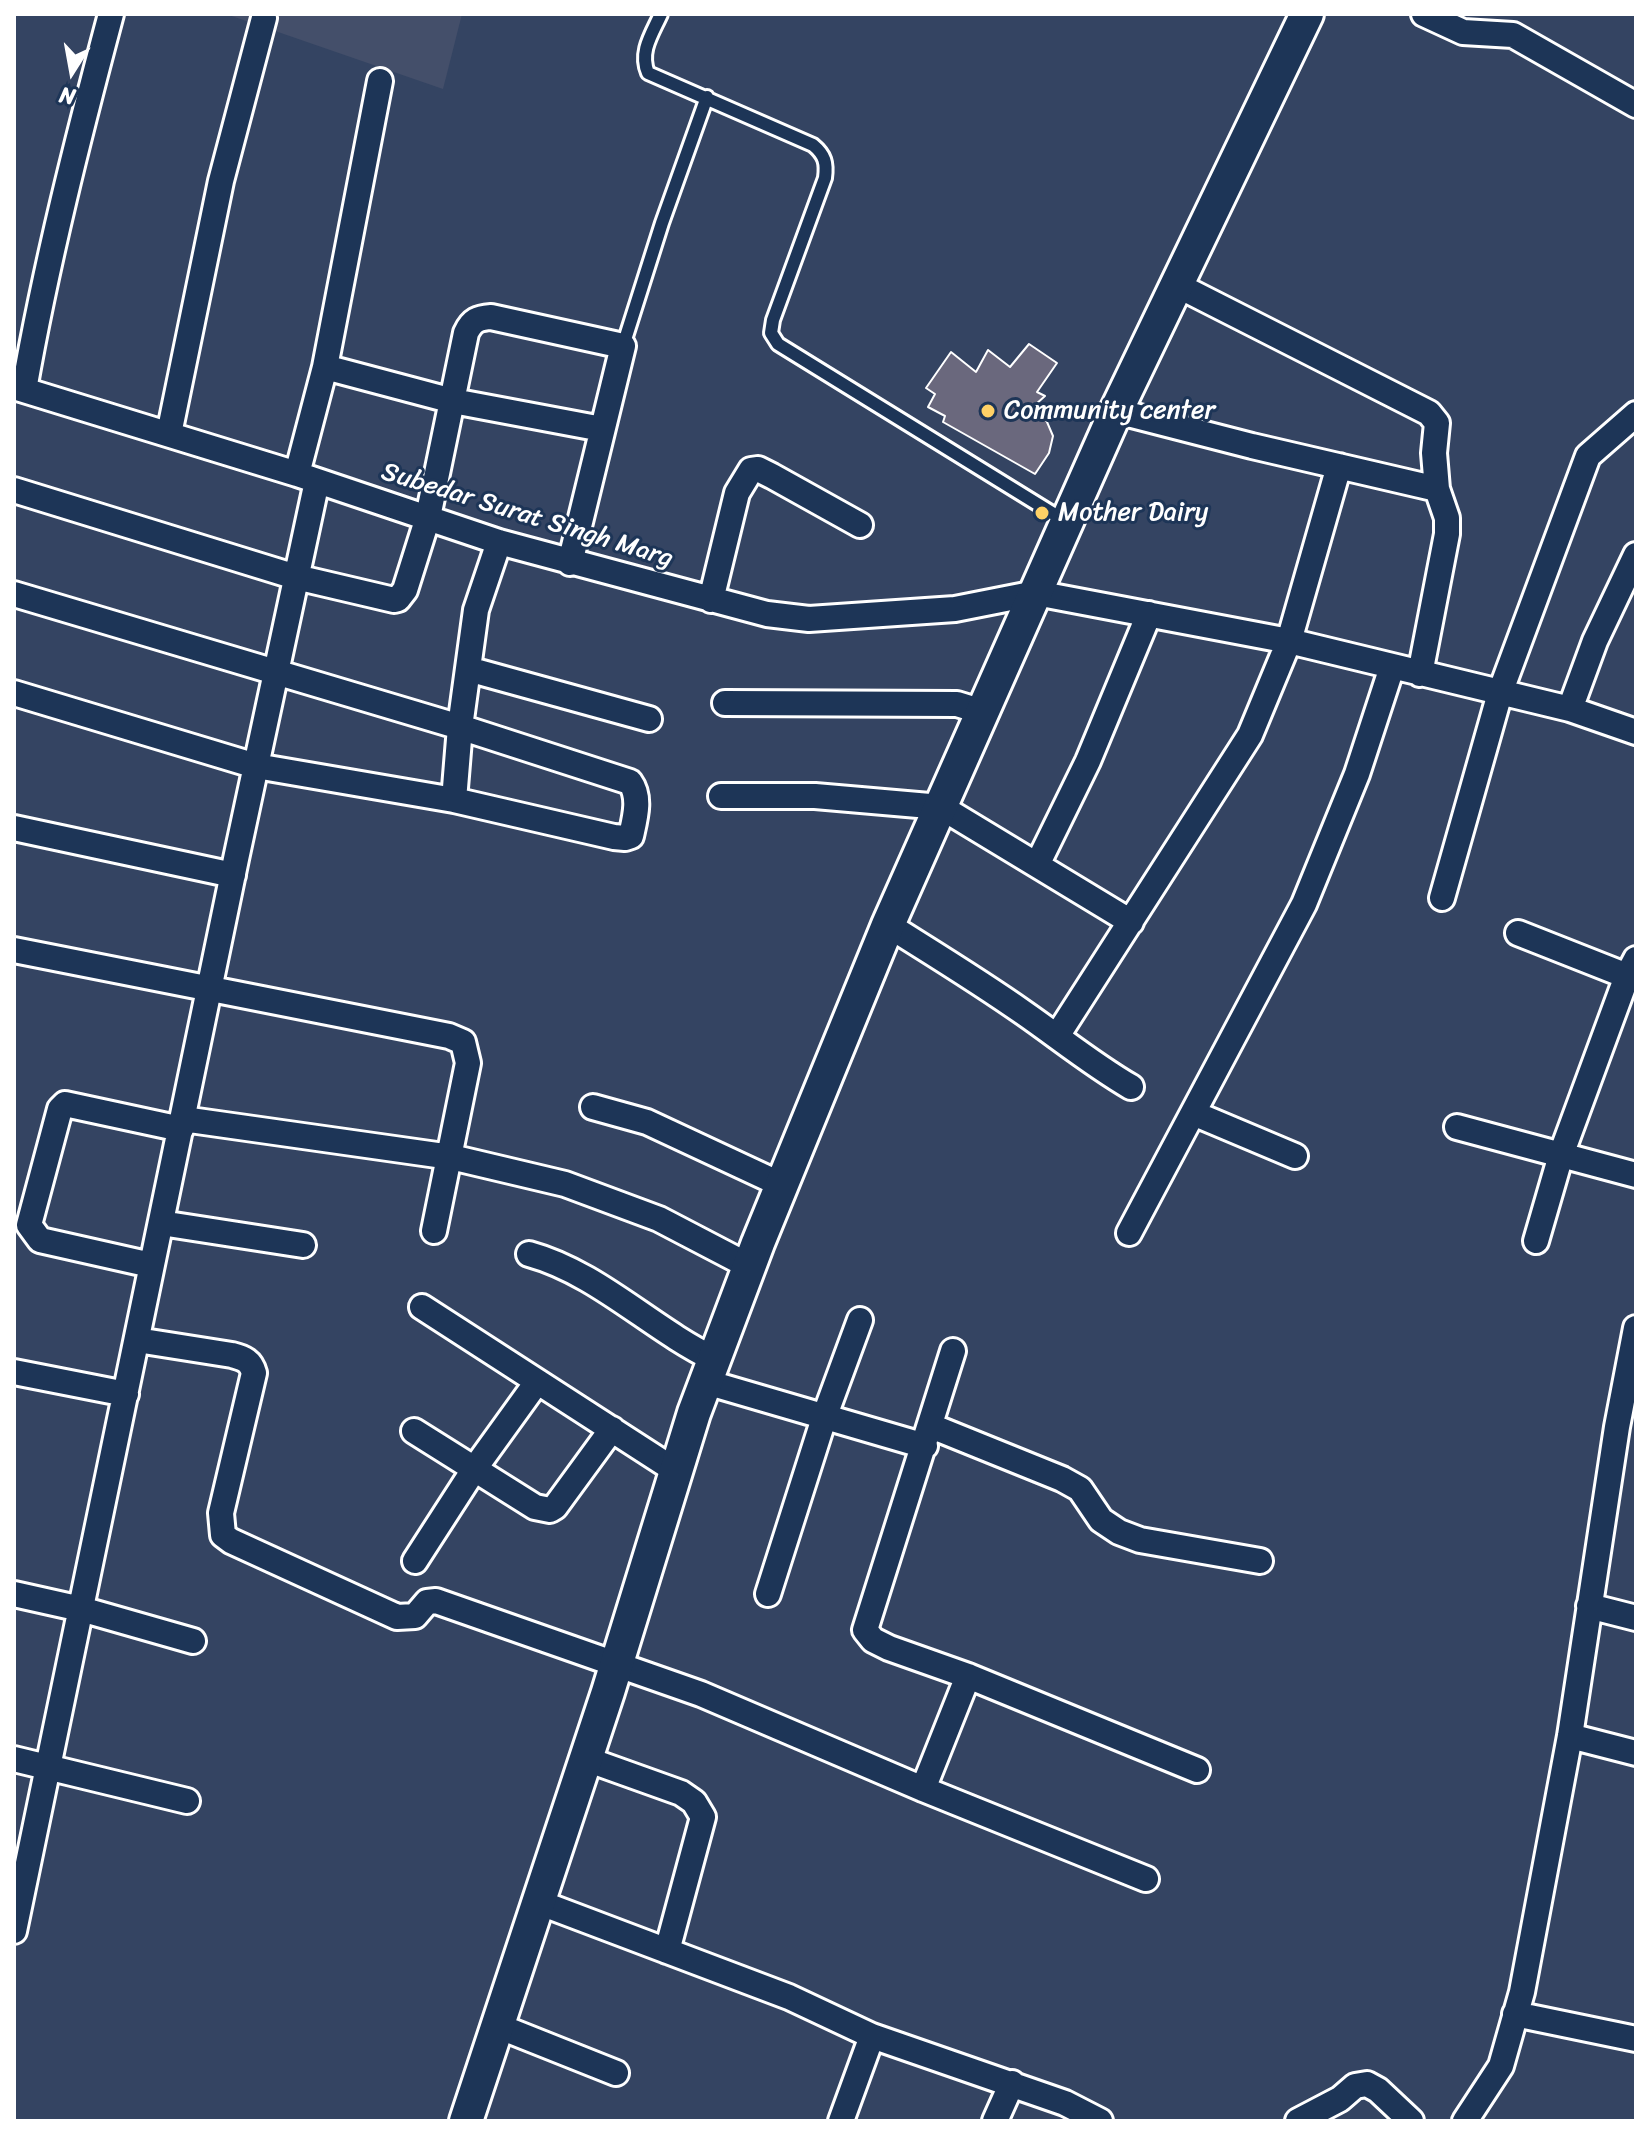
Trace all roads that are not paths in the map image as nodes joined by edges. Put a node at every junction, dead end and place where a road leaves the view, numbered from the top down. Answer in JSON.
{"nodes":[{"id":1,"x":111,"y":14,"type":"edge"},
{"id":2,"x":661,"y":14,"type":"edge"},
{"id":3,"x":1307,"y":14,"type":"edge"},
{"id":4,"x":1424,"y":14,"type":"edge"},
{"id":5,"x":264,"y":18,"type":"dead end"},
{"id":6,"x":380,"y":81,"type":"dead end"},
{"id":7,"x":707,"y":97,"type":"junction"},
{"id":8,"x":1636,"y":105,"type":"edge"},
{"id":9,"x":1177,"y":285,"type":"junction"},
{"id":10,"x":623,"y":346,"type":"junction"},
{"id":11,"x":325,"y":367,"type":"junction"},
{"id":12,"x":19,"y":388,"type":"edge"},
{"id":13,"x":453,"y":401,"type":"junction"},
{"id":14,"x":1116,"y":411,"type":"junction"},
{"id":15,"x":1636,"y":414,"type":"edge"},
{"id":16,"x":602,"y":429,"type":"junction"},
{"id":17,"x":169,"y":434,"type":"junction"},
{"id":18,"x":1339,"y":466,"type":"junction"},
{"id":19,"x":307,"y":478,"type":"junction"},
{"id":20,"x":1437,"y":489,"type":"junction"},
{"id":21,"x":14,"y":490,"type":"edge"},
{"id":22,"x":428,"y":517,"type":"junction"},
{"id":23,"x":1067,"y":523,"type":"junction"},
{"id":24,"x":860,"y":525,"type":"dead end"},
{"id":25,"x":499,"y":542,"type":"junction"},
{"id":26,"x":1636,"y":555,"type":"edge"},
{"id":27,"x":570,"y":563,"type":"junction"},
{"id":28,"x":296,"y":577,"type":"junction"},
{"id":29,"x":1036,"y":593,"type":"junction"},
{"id":30,"x":14,"y":594,"type":"edge"},
{"id":31,"x":711,"y":600,"type":"junction"},
{"id":32,"x":1149,"y":614,"type":"junction"},
{"id":33,"x":1289,"y":641,"type":"junction"},
{"id":34,"x":1392,"y":667,"type":"junction"},
{"id":35,"x":468,"y":669,"type":"junction"},
{"id":36,"x":276,"y":671,"type":"junction"},
{"id":37,"x":1420,"y":674,"type":"junction"},
{"id":38,"x":14,"y":693,"type":"edge"},
{"id":39,"x":1500,"y":693,"type":"junction"},
{"id":40,"x":725,"y":703,"type":"dead end"},
{"id":41,"x":1570,"y":709,"type":"junction"},
{"id":42,"x":983,"y":712,"type":"junction"},
{"id":43,"x":649,"y":719,"type":"dead end"},
{"id":44,"x":460,"y":727,"type":"junction"},
{"id":45,"x":1636,"y":732,"type":"edge"},
{"id":46,"x":256,"y":766,"type":"junction"},
{"id":47,"x":721,"y":796,"type":"dead end"},
{"id":48,"x":454,"y":800,"type":"junction"},
{"id":49,"x":941,"y":807,"type":"junction"},
{"id":50,"x":14,"y":828,"type":"edge"},
{"id":51,"x":1038,"y":863,"type":"junction"},
{"id":52,"x":233,"y":875,"type":"junction"},
{"id":53,"x":1442,"y":898,"type":"dead end"},
{"id":54,"x":1131,"y":922,"type":"junction"},
{"id":55,"x":888,"y":925,"type":"junction"},
{"id":56,"x":1518,"y":933,"type":"dead end"},
{"id":57,"x":14,"y":950,"type":"edge"},
{"id":58,"x":1631,"y":967,"type":"edge"},
{"id":59,"x":209,"y":989,"type":"junction"},
{"id":60,"x":1057,"y":1036,"type":"junction"},
{"id":61,"x":1131,"y":1087,"type":"dead end"},
{"id":62,"x":593,"y":1107,"type":"dead end"},
{"id":63,"x":1193,"y":1113,"type":"junction"},
{"id":64,"x":182,"y":1124,"type":"junction"},
{"id":65,"x":1457,"y":1127,"type":"dead end"},
{"id":66,"x":1561,"y":1155,"type":"junction"},
{"id":67,"x":1295,"y":1156,"type":"dead end"},
{"id":68,"x":451,"y":1157,"type":"junction"},
{"id":69,"x":1636,"y":1175,"type":"edge"},
{"id":70,"x":782,"y":1185,"type":"junction"},
{"id":71,"x":161,"y":1223,"type":"junction"},
{"id":72,"x":434,"y":1231,"type":"dead end"},
{"id":73,"x":1129,"y":1233,"type":"dead end"},
{"id":74,"x":1536,"y":1241,"type":"dead end"},
{"id":75,"x":303,"y":1245,"type":"dead end"},
{"id":76,"x":529,"y":1254,"type":"dead end"},
{"id":77,"x":151,"y":1265,"type":"junction"},
{"id":78,"x":749,"y":1266,"type":"junction"},
{"id":79,"x":422,"y":1307,"type":"dead end"},
{"id":80,"x":860,"y":1320,"type":"dead end"},
{"id":81,"x":1636,"y":1328,"type":"edge"},
{"id":82,"x":137,"y":1340,"type":"junction"},
{"id":83,"x":953,"y":1351,"type":"dead end"},
{"id":84,"x":710,"y":1370,"type":"junction"},
{"id":85,"x":14,"y":1372,"type":"edge"},
{"id":86,"x":537,"y":1382,"type":"junction"},
{"id":87,"x":126,"y":1394,"type":"junction"},
{"id":88,"x":825,"y":1415,"type":"junction"},
{"id":89,"x":612,"y":1429,"type":"junction"},
{"id":90,"x":1626,"y":1429,"type":"edge"},
{"id":91,"x":414,"y":1431,"type":"dead end"},
{"id":92,"x":928,"y":1436,"type":"junction"},
{"id":93,"x":475,"y":1468,"type":"junction"},
{"id":94,"x":676,"y":1471,"type":"junction"},
{"id":95,"x":415,"y":1561,"type":"dead end"},
{"id":96,"x":1260,"y":1561,"type":"dead end"},
{"id":97,"x":14,"y":1594,"type":"edge"},
{"id":98,"x":768,"y":1594,"type":"dead end"},
{"id":99,"x":1589,"y":1606,"type":"junction"},
{"id":100,"x":81,"y":1609,"type":"junction"},
{"id":101,"x":1636,"y":1618,"type":"edge"},
{"id":102,"x":193,"y":1641,"type":"dead end"},
{"id":103,"x":616,"y":1664,"type":"junction"},
{"id":104,"x":968,"y":1676,"type":"junction"},
{"id":105,"x":1570,"y":1736,"type":"junction"},
{"id":106,"x":1636,"y":1753,"type":"edge"},
{"id":107,"x":14,"y":1759,"type":"edge"},
{"id":108,"x":586,"y":1759,"type":"junction"},
{"id":109,"x":48,"y":1768,"type":"junction"},
{"id":110,"x":1197,"y":1770,"type":"dead end"},
{"id":111,"x":923,"y":1789,"type":"junction"},
{"id":112,"x":187,"y":1801,"type":"dead end"},
{"id":113,"x":1146,"y":1879,"type":"dead end"},
{"id":114,"x":538,"y":1902,"type":"junction"},
{"id":115,"x":14,"y":1931,"type":"edge"},
{"id":116,"x":667,"y":1951,"type":"junction"},
{"id":117,"x":1515,"y":2014,"type":"junction"},
{"id":118,"x":498,"y":2026,"type":"junction"},
{"id":119,"x":872,"y":2036,"type":"junction"},
{"id":120,"x":1636,"y":2039,"type":"edge"},
{"id":121,"x":616,"y":2073,"type":"dead end"},
{"id":122,"x":1012,"y":2083,"type":"junction"},
{"id":123,"x":1409,"y":2120,"type":"edge"},
{"id":124,"x":466,"y":2121,"type":"edge"},
{"id":125,"x":841,"y":2121,"type":"edge"},
{"id":126,"x":995,"y":2121,"type":"edge"},
{"id":127,"x":1099,"y":2121,"type":"edge"},
{"id":128,"x":1298,"y":2121,"type":"edge"},
{"id":129,"x":1465,"y":2121,"type":"edge"}],
"edges":[{"from":1,"to":12,"type":"street"},
{"from":2,"to":7,"type":"lane"},
{"from":3,"to":9,"type":"street"},
{"from":4,"to":8,"type":"street"},
{"from":5,"to":17,"type":"street"},
{"from":6,"to":11,"type":"street"},
{"from":7,"to":10,"type":"lane"},
{"from":7,"to":23,"type":"lane"},
{"from":9,"to":14,"type":"street"},
{"from":9,"to":20,"type":"street"},
{"from":10,"to":13,"type":"street"},
{"from":10,"to":16,"type":"street"},
{"from":11,"to":13,"type":"street"},
{"from":11,"to":19,"type":"street"},
{"from":12,"to":17,"type":"street","name":"Subedar Surat Singh Marg"},
{"from":13,"to":16,"type":"street"},
{"from":13,"to":22,"type":"street"},
{"from":14,"to":18,"type":"street"},
{"from":14,"to":23,"type":"street"},
{"from":15,"to":39,"type":"street"},
{"from":16,"to":27,"type":"street"},
{"from":17,"to":19,"type":"street","name":"Subedar Surat Singh Marg"},
{"from":18,"to":20,"type":"street"},
{"from":18,"to":33,"type":"street"},
{"from":19,"to":22,"type":"street","name":"Subedar Surat Singh Marg"},
{"from":19,"to":28,"type":"street"},
{"from":20,"to":37,"type":"street"},
{"from":21,"to":28,"type":"street"},
{"from":22,"to":25,"type":"street","name":"Subedar Surat Singh Marg"},
{"from":22,"to":28,"type":"street"},
{"from":23,"to":29,"type":"street"},
{"from":24,"to":31,"type":"street"},
{"from":25,"to":27,"type":"street","name":"Subedar Surat Singh Marg"},
{"from":25,"to":35,"type":"street"},
{"from":26,"to":41,"type":"street"},
{"from":27,"to":31,"type":"street","name":"Subedar Surat Singh Marg"},
{"from":28,"to":36,"type":"street"},
{"from":29,"to":31,"type":"street","name":"Subedar Surat Singh Marg"},
{"from":29,"to":32,"type":"street"},
{"from":29,"to":42,"type":"street"},
{"from":30,"to":36,"type":"street"},
{"from":32,"to":33,"type":"street"},
{"from":32,"to":51,"type":"street"},
{"from":33,"to":34,"type":"street"},
{"from":33,"to":54,"type":"street"},
{"from":34,"to":37,"type":"street"},
{"from":34,"to":63,"type":"street"},
{"from":35,"to":43,"type":"street"},
{"from":35,"to":44,"type":"street"},
{"from":36,"to":44,"type":"street"},
{"from":36,"to":46,"type":"street"},
{"from":37,"to":39,"type":"street"},
{"from":38,"to":46,"type":"street"},
{"from":39,"to":41,"type":"street"},
{"from":39,"to":53,"type":"street"},
{"from":40,"to":42,"type":"street"},
{"from":41,"to":45,"type":"street"},
{"from":42,"to":49,"type":"street"},
{"from":44,"to":48,"type":"street"},
{"from":44,"to":48,"type":"street"},
{"from":46,"to":48,"type":"street"},
{"from":46,"to":52,"type":"street"},
{"from":47,"to":49,"type":"street"},
{"from":49,"to":51,"type":"street"},
{"from":49,"to":55,"type":"street"},
{"from":50,"to":52,"type":"street"},
{"from":51,"to":54,"type":"street"},
{"from":52,"to":59,"type":"street"},
{"from":54,"to":60,"type":"street"},
{"from":55,"to":60,"type":"street"},
{"from":55,"to":70,"type":"street"},
{"from":56,"to":58,"type":"street"},
{"from":57,"to":59,"type":"street"},
{"from":58,"to":66,"type":"street"},
{"from":59,"to":64,"type":"street"},
{"from":59,"to":68,"type":"street"},
{"from":60,"to":61,"type":"street"},
{"from":62,"to":70,"type":"street"},
{"from":63,"to":67,"type":"street"},
{"from":63,"to":73,"type":"street"},
{"from":64,"to":68,"type":"street"},
{"from":64,"to":71,"type":"street"},
{"from":64,"to":77,"type":"street"},
{"from":65,"to":66,"type":"street"},
{"from":66,"to":69,"type":"street"},
{"from":66,"to":74,"type":"street"},
{"from":68,"to":72,"type":"street"},
{"from":68,"to":78,"type":"street"},
{"from":70,"to":78,"type":"street"},
{"from":71,"to":75,"type":"street"},
{"from":71,"to":77,"type":"street"},
{"from":76,"to":84,"type":"street"},
{"from":77,"to":82,"type":"street"},
{"from":78,"to":84,"type":"street"},
{"from":79,"to":86,"type":"street"},
{"from":80,"to":88,"type":"street"},
{"from":81,"to":90,"type":"street"},
{"from":82,"to":87,"type":"street"},
{"from":82,"to":103,"type":"street"},
{"from":83,"to":92,"type":"street"},
{"from":84,"to":88,"type":"street"},
{"from":84,"to":94,"type":"street"},
{"from":85,"to":87,"type":"street"},
{"from":86,"to":89,"type":"street"},
{"from":86,"to":93,"type":"street"},
{"from":87,"to":100,"type":"street"},
{"from":88,"to":92,"type":"street"},
{"from":88,"to":98,"type":"street"},
{"from":89,"to":93,"type":"street"},
{"from":89,"to":94,"type":"street"},
{"from":90,"to":99,"type":"street"},
{"from":91,"to":93,"type":"street"},
{"from":92,"to":96,"type":"street"},
{"from":92,"to":104,"type":"street"},
{"from":93,"to":95,"type":"street"},
{"from":94,"to":103,"type":"street"},
{"from":97,"to":100,"type":"street"},
{"from":99,"to":101,"type":"street"},
{"from":99,"to":105,"type":"street"},
{"from":100,"to":102,"type":"street"},
{"from":100,"to":109,"type":"street"},
{"from":103,"to":108,"type":"street"},
{"from":103,"to":111,"type":"street"},
{"from":104,"to":110,"type":"street"},
{"from":104,"to":111,"type":"street"},
{"from":105,"to":106,"type":"street"},
{"from":105,"to":117,"type":"street"},
{"from":107,"to":109,"type":"street"},
{"from":108,"to":114,"type":"street"},
{"from":108,"to":116,"type":"street"},
{"from":109,"to":112,"type":"street"},
{"from":109,"to":115,"type":"street"},
{"from":111,"to":113,"type":"street"},
{"from":114,"to":116,"type":"street"},
{"from":114,"to":118,"type":"street"},
{"from":116,"to":119,"type":"street"},
{"from":117,"to":120,"type":"street"},
{"from":117,"to":129,"type":"street"},
{"from":118,"to":121,"type":"street"},
{"from":118,"to":124,"type":"street"},
{"from":119,"to":122,"type":"street"},
{"from":119,"to":125,"type":"street"},
{"from":122,"to":126,"type":"street"},
{"from":122,"to":127,"type":"street"},
{"from":123,"to":128,"type":"street"}]}
